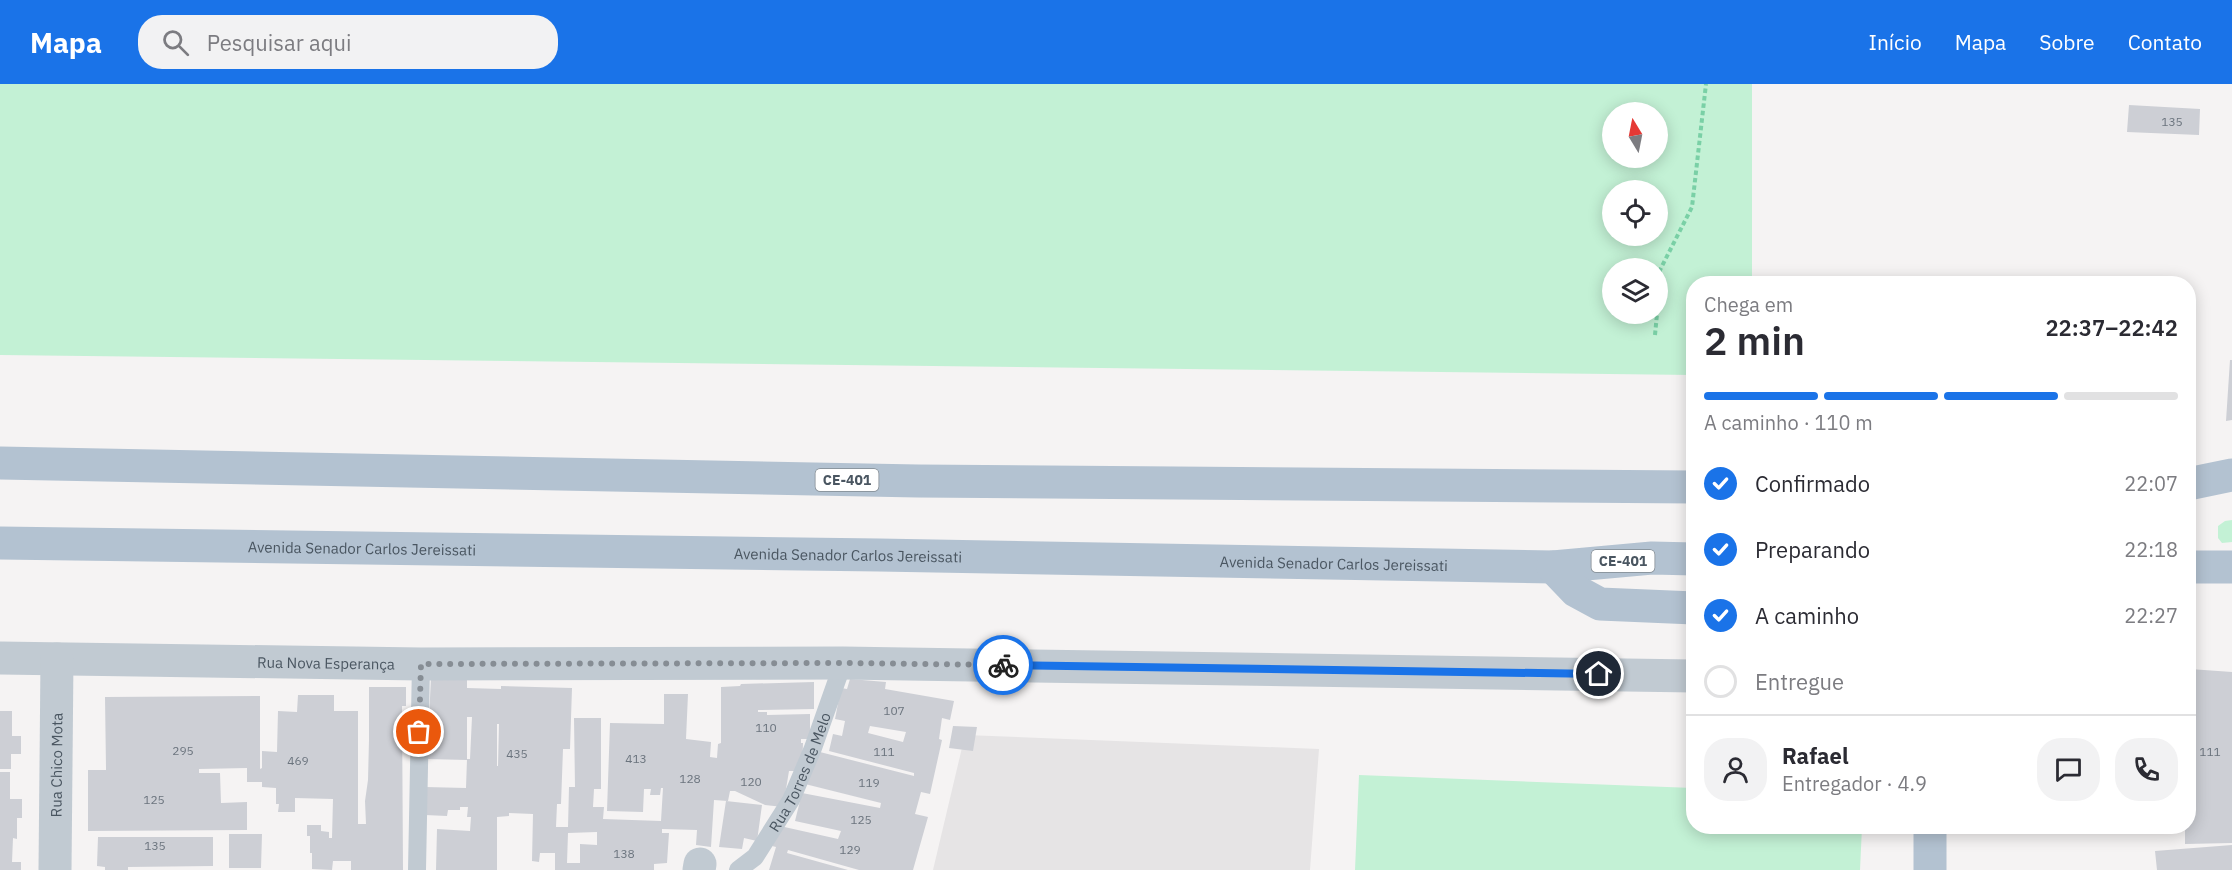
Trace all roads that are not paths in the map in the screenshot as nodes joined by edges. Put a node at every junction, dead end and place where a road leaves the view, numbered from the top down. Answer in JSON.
{"nodes":[{"id":1,"x":0,"y":463,"type":"edge"},
{"id":2,"x":2232,"y":475,"type":"edge"},
{"id":3,"x":2196,"y":482,"type":"edge"},
{"id":4,"x":1686,"y":487,"type":"edge"},
{"id":5,"x":0,"y":543,"type":"edge"},
{"id":6,"x":1686,"y":559,"type":"edge"},
{"id":7,"x":1553,"y":567,"type":"junction"},
{"id":8,"x":2196,"y":567,"type":"edge"},
{"id":9,"x":2232,"y":567,"type":"edge"},
{"id":10,"x":1686,"y":608,"type":"edge"},
{"id":11,"x":0,"y":658,"type":"edge"},
{"id":12,"x":57,"y":659,"type":"junction"},
{"id":13,"x":843,"y":663,"type":"junction"},
{"id":14,"x":421,"y":664,"type":"junction"},
{"id":15,"x":1686,"y":676,"type":"edge"},
{"id":16,"x":1930,"y":834,"type":"edge"},
{"id":17,"x":55,"y":870,"type":"edge"},
{"id":18,"x":417,"y":870,"type":"edge"},
{"id":19,"x":738,"y":870,"type":"edge"},
{"id":20,"x":1930,"y":870,"type":"edge"}],
"edges":[{"from":1,"to":4,"type":"main road","number":"CE-401"},
{"from":2,"to":3,"type":"main road"},
{"from":5,"to":7,"type":"main road","name":"Avenida Senador Carlos Jereissati","number":"CE-401"},
{"from":6,"to":7,"type":"main road","name":"Avenida Senador Carlos Jereissati","number":"CE-401"},
{"from":7,"to":10,"type":"main road"},
{"from":8,"to":9,"type":"main road"},
{"from":11,"to":12,"type":"street","name":"Rua Nova Esperança"},
{"from":12,"to":14,"type":"street","name":"Rua Nova Esperança"},
{"from":12,"to":17,"type":"street","name":"Rua Chico Mota"},
{"from":13,"to":14,"type":"street","name":"Rua Nova Esperança"},
{"from":13,"to":15,"type":"street","name":"Rua Nova Esperança"},
{"from":13,"to":19,"type":"lane","name":"Rua Torres de Melo"},
{"from":14,"to":18,"type":"lane"},
{"from":16,"to":20,"type":"main road"}]}
